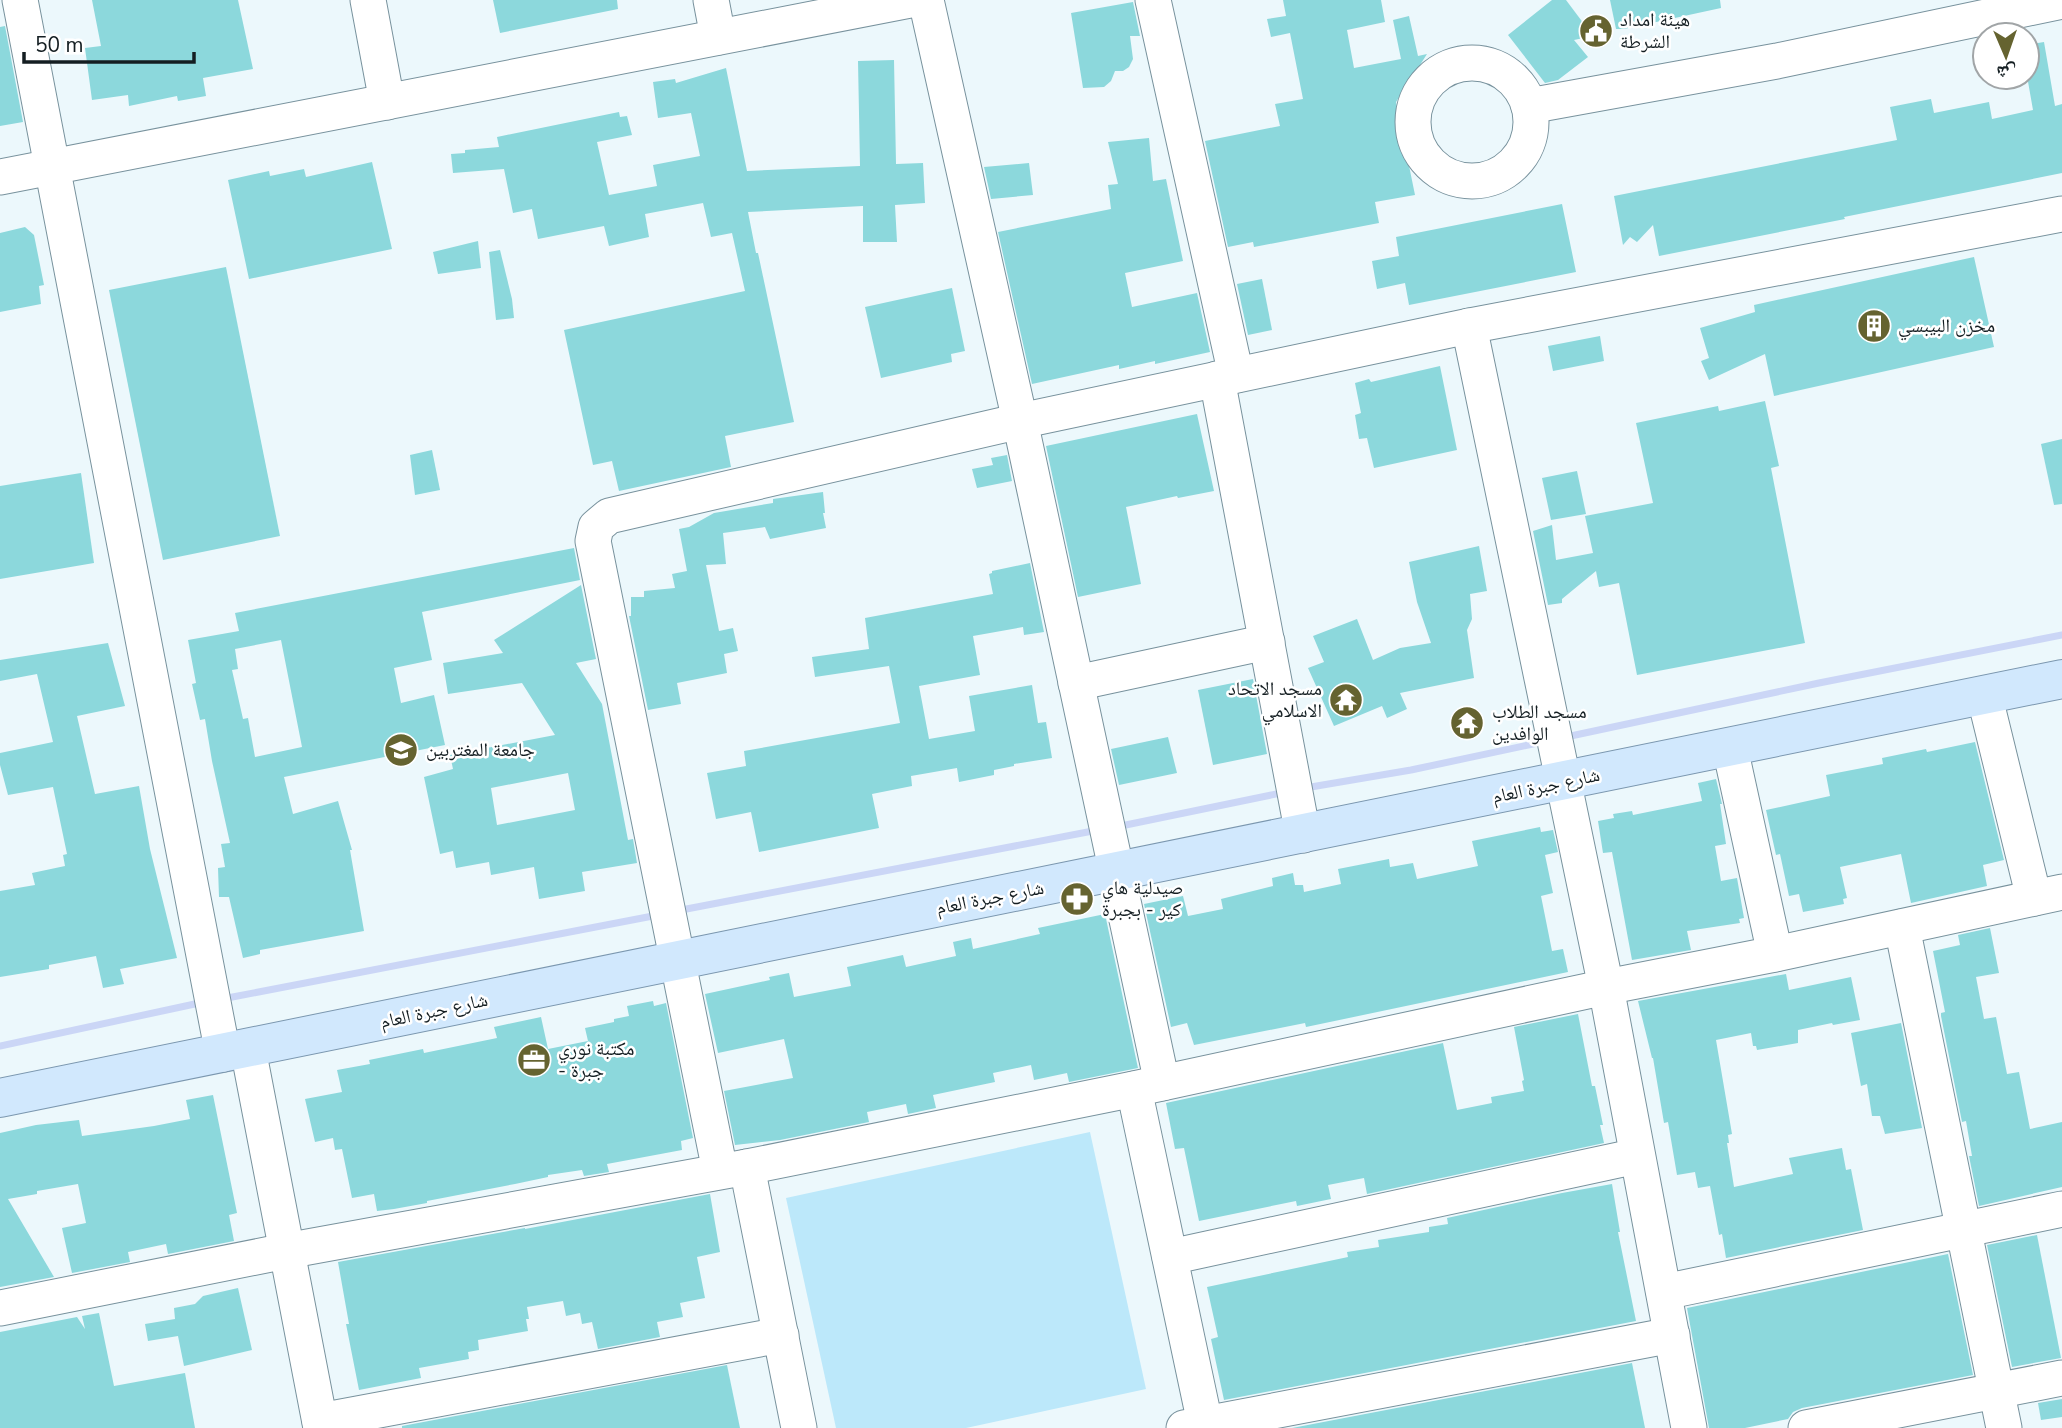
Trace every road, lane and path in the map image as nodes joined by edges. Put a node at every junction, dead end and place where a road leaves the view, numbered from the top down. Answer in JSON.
{"nodes":[{"id":1,"x":20,"y":0,"type":"edge"},
{"id":2,"x":368,"y":0,"type":"edge"},
{"id":3,"x":711,"y":0,"type":"edge"},
{"id":4,"x":910,"y":0,"type":"edge"},
{"id":5,"x":926,"y":0,"type":"edge"},
{"id":6,"x":1153,"y":0,"type":"edge"},
{"id":7,"x":2062,"y":1,"type":"edge"},
{"id":8,"x":718,"y":37,"type":"junction"},
{"id":9,"x":387,"y":102,"type":"junction"},
{"id":10,"x":1529,"y":106,"type":"dead end"},
{"id":11,"x":51,"y":167,"type":"junction"},
{"id":12,"x":0,"y":177,"type":"edge"},
{"id":13,"x":2062,"y":214,"type":"edge"},
{"id":14,"x":1469,"y":326,"type":"junction"},
{"id":15,"x":1227,"y":377,"type":"junction"},
{"id":16,"x":1020,"y":421,"type":"junction"},
{"id":17,"x":1267,"y":642,"type":"junction"},
{"id":18,"x":2062,"y":679,"type":"edge"},
{"id":19,"x":1076,"y":683,"type":"junction"},
{"id":20,"x":1984,"y":694,"type":"junction"},
{"id":21,"x":1730,"y":748,"type":"junction"},
{"id":22,"x":1563,"y":782,"type":"junction"},
{"id":23,"x":1303,"y":835,"type":"junction"},
{"id":24,"x":1116,"y":873,"type":"junction"},
{"id":25,"x":2048,"y":895,"type":"edge"},
{"id":26,"x":1902,"y":927,"type":"junction"},
{"id":27,"x":1775,"y":954,"type":"junction"},
{"id":28,"x":677,"y":961,"type":"junction"},
{"id":29,"x":1606,"y":987,"type":"junction"},
{"id":30,"x":235,"y":1052,"type":"junction"},
{"id":31,"x":1147,"y":1086,"type":"junction"},
{"id":32,"x":0,"y":1098,"type":"edge"},
{"id":33,"x":1637,"y":1156,"type":"junction"},
{"id":34,"x":734,"y":1169,"type":"junction"},
{"id":35,"x":2062,"y":1209,"type":"edge"},
{"id":36,"x":1964,"y":1229,"type":"junction"},
{"id":37,"x":286,"y":1251,"type":"junction"},
{"id":38,"x":1170,"y":1257,"type":"junction"},
{"id":39,"x":1664,"y":1292,"type":"junction"},
{"id":40,"x":0,"y":1308,"type":"edge"},
{"id":41,"x":781,"y":1335,"type":"junction"},
{"id":42,"x":1672,"y":1335,"type":"junction"},
{"id":43,"x":2062,"y":1378,"type":"edge"},
{"id":44,"x":1998,"y":1391,"type":"junction"},
{"id":45,"x":321,"y":1424,"type":"edge"},
{"id":46,"x":1199,"y":1427,"type":"edge"},
{"id":47,"x":799,"y":1428,"type":"edge"},
{"id":48,"x":1689,"y":1428,"type":"edge"},
{"id":49,"x":1806,"y":1428,"type":"edge"},
{"id":50,"x":2004,"y":1428,"type":"edge"}],
"edges":[{"from":1,"to":11,"type":"street"},
{"from":2,"to":9,"type":"street"},
{"from":3,"to":8,"type":"street"},
{"from":4,"to":8,"type":"street"},
{"from":5,"to":16,"type":"street"},
{"from":6,"to":15,"type":"street"},
{"from":7,"to":10,"type":"street"},
{"from":8,"to":9,"type":"street"},
{"from":9,"to":11,"type":"street"},
{"from":11,"to":12,"type":"street"},
{"from":11,"to":30,"type":"street"},
{"from":13,"to":14,"type":"street"},
{"from":14,"to":15,"type":"street"},
{"from":14,"to":22,"type":"street"},
{"from":15,"to":16,"type":"street"},
{"from":15,"to":17,"type":"street"},
{"from":16,"to":19,"type":"street"},
{"from":16,"to":28,"type":"street"},
{"from":17,"to":19,"type":"street"},
{"from":17,"to":23,"type":"street"},
{"from":18,"to":20,"type":"main road","name":"شارع جبرة العام"},
{"from":19,"to":24,"type":"street"},
{"from":20,"to":21,"type":"main road","name":"شارع جبرة العام"},
{"from":20,"to":25,"type":"street"},
{"from":21,"to":22,"type":"main road","name":"شارع جبرة العام"},
{"from":21,"to":27,"type":"street"},
{"from":22,"to":23,"type":"main road","name":"شارع جبرة العام"},
{"from":22,"to":29,"type":"street"},
{"from":23,"to":24,"type":"main road","name":"شارع جبرة العام"},
{"from":24,"to":28,"type":"main road","name":"شارع جبرة العام"},
{"from":24,"to":31,"type":"street"},
{"from":25,"to":26,"type":"street"},
{"from":26,"to":27,"type":"street"},
{"from":26,"to":36,"type":"street"},
{"from":27,"to":29,"type":"street"},
{"from":28,"to":30,"type":"main road","name":"شارع جبرة العام"},
{"from":28,"to":34,"type":"street"},
{"from":29,"to":31,"type":"street"},
{"from":29,"to":33,"type":"street"},
{"from":30,"to":32,"type":"main road","name":"شارع جبرة العام"},
{"from":30,"to":37,"type":"street"},
{"from":31,"to":34,"type":"street"},
{"from":31,"to":38,"type":"street"},
{"from":33,"to":38,"type":"street"},
{"from":33,"to":39,"type":"street"},
{"from":34,"to":37,"type":"street"},
{"from":34,"to":41,"type":"street"},
{"from":35,"to":36,"type":"street"},
{"from":36,"to":39,"type":"street"},
{"from":36,"to":44,"type":"street"},
{"from":37,"to":40,"type":"street"},
{"from":37,"to":45,"type":"street"},
{"from":38,"to":46,"type":"street"},
{"from":39,"to":42,"type":"street"},
{"from":41,"to":45,"type":"street"},
{"from":41,"to":47,"type":"street"},
{"from":42,"to":46,"type":"street"},
{"from":42,"to":48,"type":"street"},
{"from":43,"to":44,"type":"street"},
{"from":44,"to":49,"type":"street"},
{"from":44,"to":50,"type":"street"}]}
